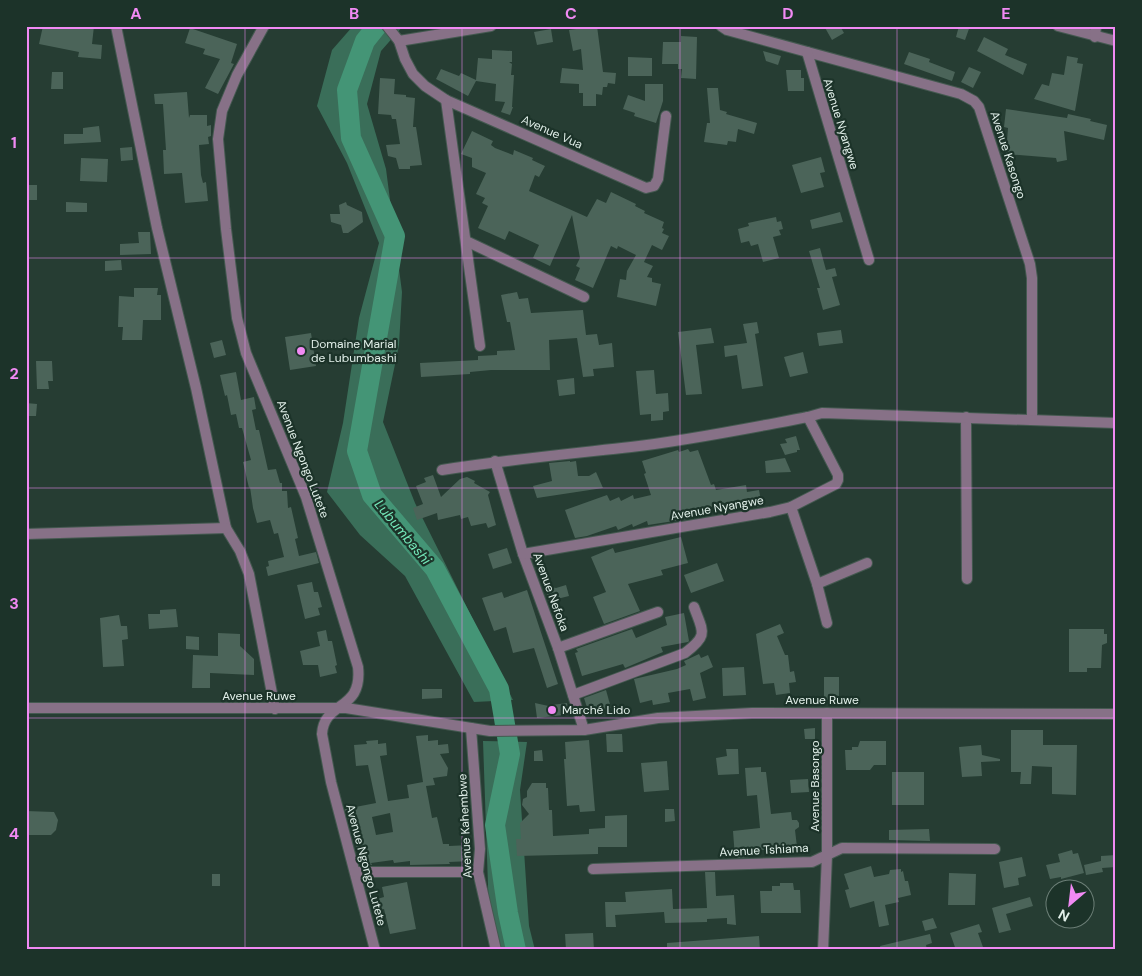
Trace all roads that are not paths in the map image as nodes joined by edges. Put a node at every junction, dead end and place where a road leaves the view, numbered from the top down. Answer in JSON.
{"nodes":[{"id":1,"x":116,"y":26,"type":"edge"},
{"id":2,"x":264,"y":26,"type":"edge"},
{"id":3,"x":387,"y":26,"type":"edge"},
{"id":4,"x":491,"y":26,"type":"edge"},
{"id":5,"x":722,"y":26,"type":"edge"},
{"id":6,"x":1058,"y":26,"type":"edge"},
{"id":7,"x":1096,"y":31,"type":"edge"},
{"id":8,"x":398,"y":39,"type":"junction"},
{"id":9,"x":1116,"y":41,"type":"edge"},
{"id":10,"x":807,"y":52,"type":"junction"},
{"id":11,"x":446,"y":100,"type":"junction"},
{"id":12,"x":666,"y":116,"type":"dead end"},
{"id":13,"x":466,"y":241,"type":"junction"},
{"id":14,"x":869,"y":260,"type":"dead end"},
{"id":15,"x":584,"y":297,"type":"dead end"},
{"id":16,"x":480,"y":346,"type":"dead end"},
{"id":17,"x":808,"y":417,"type":"junction"},
{"id":18,"x":966,"y":417,"type":"junction"},
{"id":19,"x":1032,"y":420,"type":"junction"},
{"id":20,"x":1116,"y":423,"type":"edge"},
{"id":21,"x":495,"y":462,"type":"junction"},
{"id":22,"x":442,"y":470,"type":"dead end"},
{"id":23,"x":791,"y":507,"type":"junction"},
{"id":24,"x":226,"y":528,"type":"junction"},
{"id":25,"x":26,"y":534,"type":"edge"},
{"id":26,"x":523,"y":554,"type":"junction"},
{"id":27,"x":867,"y":563,"type":"dead end"},
{"id":28,"x":967,"y":580,"type":"dead end"},
{"id":29,"x":816,"y":584,"type":"junction"},
{"id":30,"x":694,"y":606,"type":"dead end"},
{"id":31,"x":658,"y":612,"type":"dead end"},
{"id":32,"x":827,"y":623,"type":"dead end"},
{"id":33,"x":558,"y":648,"type":"junction"},
{"id":34,"x":573,"y":695,"type":"junction"},
{"id":35,"x":26,"y":708,"type":"edge"},
{"id":36,"x":337,"y":708,"type":"junction"},
{"id":37,"x":275,"y":709,"type":"junction"},
{"id":38,"x":827,"y":713,"type":"junction"},
{"id":39,"x":1116,"y":714,"type":"edge"},
{"id":40,"x":471,"y":728,"type":"junction"},
{"id":41,"x":584,"y":730,"type":"junction"},
{"id":42,"x":995,"y":849,"type":"dead end"},
{"id":43,"x":828,"y":855,"type":"junction"},
{"id":44,"x":593,"y":869,"type":"dead end"},
{"id":45,"x":355,"y":872,"type":"junction"},
{"id":46,"x":478,"y":872,"type":"junction"},
{"id":47,"x":375,"y":950,"type":"edge"},
{"id":48,"x":496,"y":950,"type":"edge"},
{"id":49,"x":823,"y":950,"type":"edge"}],
"edges":[{"from":1,"to":24,"type":"street"},
{"from":2,"to":36,"type":"street","name":"Avenue Ngongo Lutete"},
{"from":3,"to":8,"type":"street","name":"Avenue Vua"},
{"from":4,"to":8,"type":"street"},
{"from":5,"to":10,"type":"street","name":"Avenue Kasongo"},
{"from":6,"to":7,"type":"street"},
{"from":7,"to":9,"type":"street"},
{"from":8,"to":11,"type":"street","name":"Avenue Vua"},
{"from":10,"to":14,"type":"street","name":"Avenue Nyangwe"},
{"from":10,"to":19,"type":"street","name":"Avenue Kasongo"},
{"from":11,"to":12,"type":"street","name":"Avenue Vua"},
{"from":11,"to":13,"type":"street"},
{"from":13,"to":15,"type":"street"},
{"from":13,"to":16,"type":"street"},
{"from":17,"to":18,"type":"street"},
{"from":17,"to":21,"type":"street"},
{"from":17,"to":23,"type":"street","name":"Avenue Nyangwe"},
{"from":18,"to":19,"type":"street"},
{"from":18,"to":28,"type":"street"},
{"from":19,"to":20,"type":"street"},
{"from":21,"to":22,"type":"street"},
{"from":21,"to":26,"type":"street","name":"Avenue Nefoka"},
{"from":23,"to":26,"type":"street","name":"Avenue Nyangwe"},
{"from":23,"to":29,"type":"street"},
{"from":24,"to":25,"type":"street"},
{"from":24,"to":37,"type":"street"},
{"from":26,"to":33,"type":"street","name":"Avenue Nefoka"},
{"from":27,"to":29,"type":"street"},
{"from":29,"to":32,"type":"street"},
{"from":30,"to":34,"type":"street"},
{"from":31,"to":33,"type":"street"},
{"from":33,"to":34,"type":"street","name":"Avenue Nefoka"},
{"from":34,"to":41,"type":"street","name":"Avenue Nefoka"},
{"from":35,"to":37,"type":"street","name":"Avenue Ruwe"},
{"from":36,"to":37,"type":"street","name":"Avenue Ruwe"},
{"from":36,"to":40,"type":"street","name":"Avenue Ruwe"},
{"from":36,"to":45,"type":"street","name":"Avenue Ngongo Lutete"},
{"from":38,"to":39,"type":"street","name":"Avenue Ruwe"},
{"from":38,"to":41,"type":"street","name":"Avenue Ruwe"},
{"from":38,"to":43,"type":"street","name":"Avenue Basongo"},
{"from":40,"to":41,"type":"street","name":"Avenue Ruwe"},
{"from":40,"to":46,"type":"street","name":"Avenue Kahembwe"},
{"from":42,"to":43,"type":"street","name":"Avenue Tshiama"},
{"from":43,"to":44,"type":"street","name":"Avenue Tshiama"},
{"from":43,"to":49,"type":"street","name":"Avenue Basongo"},
{"from":45,"to":46,"type":"street"},
{"from":45,"to":47,"type":"street","name":"Avenue Ngongo Lutete"},
{"from":46,"to":48,"type":"street","name":"Avenue Kahembwe"}]}
